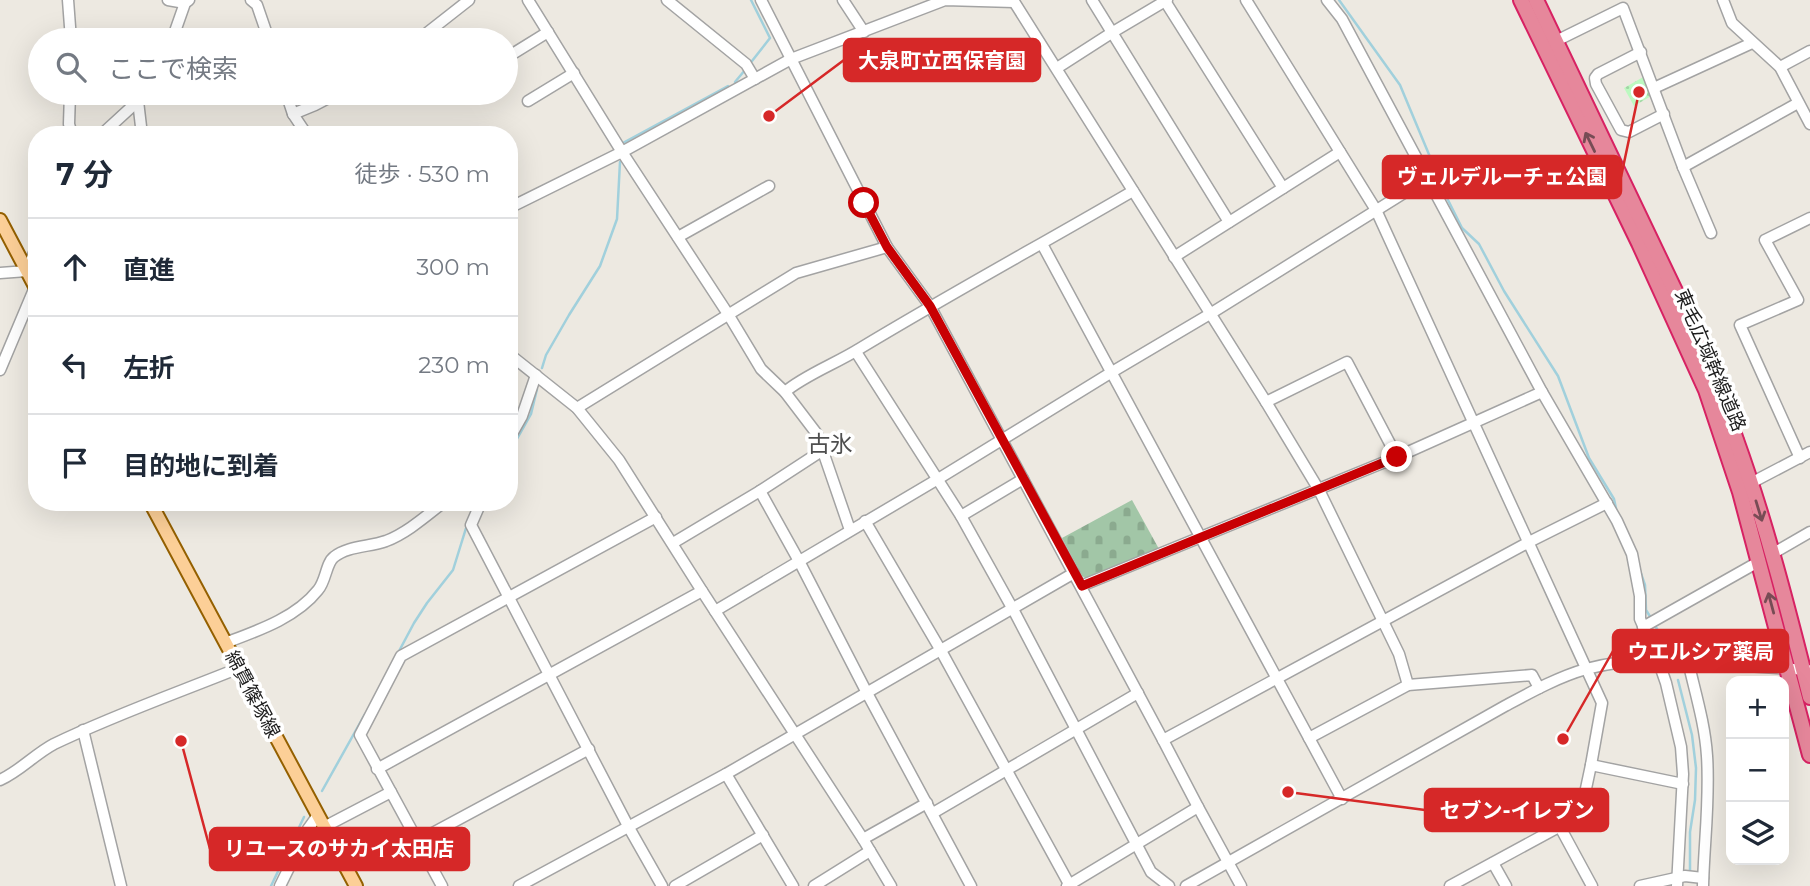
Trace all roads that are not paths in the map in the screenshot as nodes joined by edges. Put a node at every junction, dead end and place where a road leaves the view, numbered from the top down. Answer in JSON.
{"nodes":[{"id":1,"x":68,"y":0,"type":"edge"},
{"id":2,"x":168,"y":0,"type":"edge"},
{"id":3,"x":251,"y":0,"type":"edge"},
{"id":4,"x":469,"y":0,"type":"edge"},
{"id":5,"x":528,"y":0,"type":"edge"},
{"id":6,"x":667,"y":0,"type":"edge"},
{"id":7,"x":761,"y":0,"type":"edge"},
{"id":8,"x":843,"y":0,"type":"edge"},
{"id":9,"x":1092,"y":0,"type":"edge"},
{"id":10,"x":1166,"y":0,"type":"edge"},
{"id":11,"x":1246,"y":0,"type":"edge"},
{"id":12,"x":1327,"y":0,"type":"edge"},
{"id":13,"x":1521,"y":0,"type":"edge"},
{"id":14,"x":1536,"y":0,"type":"edge"},
{"id":15,"x":1723,"y":0,"type":"edge"},
{"id":16,"x":187,"y":1,"type":"edge"},
{"id":17,"x":1014,"y":1,"type":"edge"},
{"id":18,"x":930,"y":2,"type":"edge"},
{"id":19,"x":70,"y":28,"type":"edge"},
{"id":20,"x":177,"y":28,"type":"edge"},
{"id":21,"x":265,"y":28,"type":"edge"},
{"id":22,"x":433,"y":28,"type":"edge"},
{"id":23,"x":548,"y":32,"type":"junction"},
{"id":24,"x":864,"y":32,"type":"junction"},
{"id":25,"x":1113,"y":32,"type":"junction"},
{"id":26,"x":1556,"y":41,"type":"junction"},
{"id":27,"x":1752,"y":43,"type":"junction"},
{"id":28,"x":518,"y":51,"type":"edge"},
{"id":29,"x":1810,"y":51,"type":"edge"},
{"id":30,"x":1641,"y":52,"type":"junction"},
{"id":31,"x":791,"y":59,"type":"junction"},
{"id":32,"x":1780,"y":67,"type":"junction"},
{"id":33,"x":1057,"y":68,"type":"junction"},
{"id":34,"x":573,"y":73,"type":"junction"},
{"id":35,"x":755,"y":79,"type":"junction"},
{"id":36,"x":1654,"y":88,"type":"junction"},
{"id":37,"x":528,"y":101,"type":"dead end"},
{"id":38,"x":1798,"y":103,"type":"junction"},
{"id":39,"x":70,"y":105,"type":"edge"},
{"id":40,"x":132,"y":105,"type":"edge"},
{"id":41,"x":140,"y":105,"type":"edge"},
{"id":42,"x":290,"y":105,"type":"edge"},
{"id":43,"x":315,"y":105,"type":"edge"},
{"id":44,"x":293,"y":114,"type":"junction"},
{"id":45,"x":1664,"y":114,"type":"junction"},
{"id":46,"x":1810,"y":124,"type":"edge"},
{"id":47,"x":70,"y":126,"type":"edge"},
{"id":48,"x":110,"y":126,"type":"edge"},
{"id":49,"x":142,"y":126,"type":"edge"},
{"id":50,"x":301,"y":126,"type":"edge"},
{"id":51,"x":622,"y":152,"type":"junction"},
{"id":52,"x":1340,"y":152,"type":"junction"},
{"id":53,"x":1684,"y":167,"type":"junction"},
{"id":54,"x":1428,"y":178,"type":"junction"},
{"id":55,"x":769,"y":186,"type":"dead end"},
{"id":56,"x":1283,"y":188,"type":"junction"},
{"id":57,"x":1133,"y":191,"type":"junction"},
{"id":58,"x":518,"y":204,"type":"edge"},
{"id":59,"x":1376,"y":210,"type":"junction"},
{"id":60,"x":1810,"y":218,"type":"edge"},
{"id":61,"x":0,"y":220,"type":"edge"},
{"id":62,"x":1229,"y":222,"type":"junction"},
{"id":63,"x":1712,"y":233,"type":"dead end"},
{"id":64,"x":678,"y":237,"type":"junction"},
{"id":65,"x":1042,"y":244,"type":"junction"},
{"id":66,"x":887,"y":247,"type":"junction"},
{"id":67,"x":1174,"y":257,"type":"junction"},
{"id":68,"x":28,"y":269,"type":"edge"},
{"id":69,"x":0,"y":273,"type":"edge"},
{"id":70,"x":28,"y":279,"type":"edge"},
{"id":71,"x":28,"y":296,"type":"edge"},
{"id":72,"x":930,"y":306,"type":"junction"},
{"id":73,"x":728,"y":314,"type":"junction"},
{"id":74,"x":1210,"y":314,"type":"junction"},
{"id":75,"x":856,"y":352,"type":"junction"},
{"id":76,"x":518,"y":361,"type":"edge"},
{"id":77,"x":0,"y":370,"type":"edge"},
{"id":78,"x":1112,"y":372,"type":"junction"},
{"id":79,"x":536,"y":375,"type":"junction"},
{"id":80,"x":785,"y":392,"type":"junction"},
{"id":81,"x":1542,"y":392,"type":"junction"},
{"id":82,"x":1266,"y":402,"type":"junction"},
{"id":83,"x":577,"y":408,"type":"junction"},
{"id":84,"x":1473,"y":422,"type":"junction"},
{"id":85,"x":518,"y":423,"type":"edge"},
{"id":86,"x":1002,"y":440,"type":"junction"},
{"id":87,"x":823,"y":450,"type":"junction"},
{"id":88,"x":1805,"y":455,"type":"edge"},
{"id":89,"x":1397,"y":457,"type":"junction"},
{"id":90,"x":938,"y":479,"type":"junction"},
{"id":91,"x":1023,"y":479,"type":"junction"},
{"id":92,"x":1751,"y":484,"type":"junction"},
{"id":93,"x":1319,"y":490,"type":"junction"},
{"id":94,"x":760,"y":491,"type":"junction"},
{"id":95,"x":1606,"y":503,"type":"junction"},
{"id":96,"x":155,"y":511,"type":"edge"},
{"id":97,"x":432,"y":511,"type":"edge"},
{"id":98,"x":477,"y":511,"type":"edge"},
{"id":99,"x":961,"y":516,"type":"junction"},
{"id":100,"x":656,"y":517,"type":"junction"},
{"id":101,"x":865,"y":520,"type":"junction"},
{"id":102,"x":850,"y":530,"type":"junction"},
{"id":103,"x":1810,"y":533,"type":"edge"},
{"id":104,"x":1201,"y":538,"type":"junction"},
{"id":105,"x":1529,"y":542,"type":"junction"},
{"id":106,"x":673,"y":543,"type":"junction"},
{"id":107,"x":1766,"y":557,"type":"junction"},
{"id":108,"x":799,"y":561,"type":"junction"},
{"id":109,"x":1074,"y":573,"type":"junction"},
{"id":110,"x":1082,"y":586,"type":"junction"},
{"id":111,"x":702,"y":591,"type":"junction"},
{"id":112,"x":509,"y":597,"type":"junction"},
{"id":113,"x":1012,"y":608,"type":"junction"},
{"id":114,"x":715,"y":611,"type":"junction"},
{"id":115,"x":1382,"y":622,"type":"junction"},
{"id":116,"x":1643,"y":627,"type":"junction"},
{"id":117,"x":225,"y":643,"type":"junction"},
{"id":118,"x":940,"y":649,"type":"junction"},
{"id":119,"x":1658,"y":660,"type":"junction"},
{"id":120,"x":1688,"y":661,"type":"junction"},
{"id":121,"x":239,"y":668,"type":"junction"},
{"id":122,"x":1586,"y":669,"type":"junction"},
{"id":123,"x":1800,"y":669,"type":"edge"},
{"id":124,"x":550,"y":675,"type":"junction"},
{"id":125,"x":1277,"y":679,"type":"junction"},
{"id":126,"x":1408,"y":685,"type":"junction"},
{"id":127,"x":1539,"y":688,"type":"junction"},
{"id":128,"x":867,"y":693,"type":"junction"},
{"id":129,"x":1138,"y":693,"type":"junction"},
{"id":130,"x":1810,"y":696,"type":"edge"},
{"id":131,"x":83,"y":730,"type":"junction"},
{"id":132,"x":1077,"y":730,"type":"junction"},
{"id":133,"x":795,"y":734,"type":"junction"},
{"id":134,"x":1309,"y":737,"type":"junction"},
{"id":135,"x":1163,"y":740,"type":"junction"},
{"id":136,"x":589,"y":749,"type":"junction"},
{"id":137,"x":1810,"y":755,"type":"edge"},
{"id":138,"x":1591,"y":765,"type":"junction"},
{"id":139,"x":377,"y":769,"type":"junction"},
{"id":140,"x":1007,"y":769,"type":"junction"},
{"id":141,"x":726,"y":774,"type":"junction"},
{"id":142,"x":0,"y":780,"type":"edge"},
{"id":143,"x":1683,"y":784,"type":"junction"},
{"id":144,"x":391,"y":792,"type":"junction"},
{"id":145,"x":1342,"y":799,"type":"junction"},
{"id":146,"x":927,"y":803,"type":"junction"},
{"id":147,"x":1198,"y":807,"type":"junction"},
{"id":148,"x":933,"y":813,"type":"junction"},
{"id":149,"x":321,"y":821,"type":"junction"},
{"id":150,"x":628,"y":826,"type":"junction"},
{"id":151,"x":1560,"y":827,"type":"junction"},
{"id":152,"x":763,"y":835,"type":"junction"},
{"id":153,"x":863,"y":839,"type":"junction"},
{"id":154,"x":418,"y":841,"type":"junction"},
{"id":155,"x":1136,"y":843,"type":"junction"},
{"id":156,"x":870,"y":851,"type":"junction"},
{"id":157,"x":1228,"y":862,"type":"junction"},
{"id":158,"x":1493,"y":863,"type":"junction"},
{"id":159,"x":1678,"y":881,"type":"edge"},
{"id":160,"x":1703,"y":882,"type":"edge"},
{"id":161,"x":1068,"y":885,"type":"edge"},
{"id":162,"x":121,"y":886,"type":"edge"},
{"id":163,"x":280,"y":886,"type":"edge"},
{"id":164,"x":356,"y":886,"type":"edge"},
{"id":165,"x":442,"y":886,"type":"edge"},
{"id":166,"x":519,"y":886,"type":"edge"},
{"id":167,"x":663,"y":886,"type":"edge"},
{"id":168,"x":675,"y":886,"type":"edge"},
{"id":169,"x":793,"y":886,"type":"edge"},
{"id":170,"x":814,"y":886,"type":"edge"},
{"id":171,"x":891,"y":886,"type":"edge"},
{"id":172,"x":971,"y":886,"type":"edge"},
{"id":173,"x":1169,"y":886,"type":"edge"},
{"id":174,"x":1186,"y":886,"type":"edge"},
{"id":175,"x":1241,"y":886,"type":"edge"},
{"id":176,"x":1450,"y":886,"type":"edge"},
{"id":177,"x":1506,"y":886,"type":"edge"},
{"id":178,"x":1592,"y":886,"type":"edge"},
{"id":179,"x":1640,"y":886,"type":"edge"}],
"edges":[{"from":1,"to":19,"type":"street"},
{"from":2,"to":16,"type":"street"},
{"from":3,"to":21,"type":"street"},
{"from":4,"to":22,"type":"street"},
{"from":5,"to":23,"type":"street"},
{"from":6,"to":35,"type":"street"},
{"from":7,"to":31,"type":"street"},
{"from":8,"to":24,"type":"street"},
{"from":9,"to":25,"type":"street"},
{"from":10,"to":25,"type":"street"},
{"from":10,"to":56,"type":"street"},
{"from":11,"to":52,"type":"street"},
{"from":12,"to":54,"type":"street"},
{"from":107,"to":13,"type":"highway","name":"東毛広域幹線道路","one_way":true},
{"from":14,"to":26,"type":"highway","name":"東毛広域幹線道路"},
{"from":15,"to":27,"type":"street"},
{"from":16,"to":20,"type":"street"},
{"from":17,"to":18,"type":"street"},
{"from":17,"to":33,"type":"street"},
{"from":18,"to":24,"type":"street"},
{"from":23,"to":28,"type":"street"},
{"from":23,"to":34,"type":"street"},
{"from":24,"to":31,"type":"street"},
{"from":25,"to":33,"type":"street"},
{"from":25,"to":62,"type":"street"},
{"from":26,"to":30,"type":"street"},
{"from":26,"to":92,"type":"highway","name":"東毛広域幹線道路"},
{"from":27,"to":32,"type":"street"},
{"from":27,"to":36,"type":"street"},
{"from":29,"to":32,"type":"street"},
{"from":30,"to":36,"type":"street"},
{"from":30,"to":45,"type":"street"},
{"from":31,"to":35,"type":"street"},
{"from":31,"to":66,"type":"street"},
{"from":32,"to":38,"type":"street"},
{"from":33,"to":57,"type":"street"},
{"from":34,"to":37,"type":"street"},
{"from":34,"to":51,"type":"street"},
{"from":35,"to":51,"type":"street"},
{"from":36,"to":45,"type":"street"},
{"from":38,"to":46,"type":"street"},
{"from":38,"to":53,"type":"street"},
{"from":39,"to":47,"type":"street"},
{"from":40,"to":48,"type":"street"},
{"from":41,"to":49,"type":"street"},
{"from":42,"to":44,"type":"street"},
{"from":43,"to":44,"type":"street"},
{"from":44,"to":50,"type":"street"},
{"from":45,"to":53,"type":"street"},
{"from":51,"to":58,"type":"street"},
{"from":51,"to":64,"type":"street"},
{"from":52,"to":56,"type":"street"},
{"from":52,"to":59,"type":"street"},
{"from":53,"to":63,"type":"street"},
{"from":54,"to":59,"type":"street"},
{"from":54,"to":81,"type":"street"},
{"from":55,"to":64,"type":"street"},
{"from":56,"to":62,"type":"street"},
{"from":57,"to":65,"type":"street"},
{"from":57,"to":67,"type":"street"},
{"from":59,"to":74,"type":"street"},
{"from":59,"to":84,"type":"street"},
{"from":60,"to":88,"type":"street"},
{"from":61,"to":68,"type":"main road"},
{"from":62,"to":67,"type":"street"},
{"from":64,"to":73,"type":"street"},
{"from":65,"to":72,"type":"street"},
{"from":65,"to":78,"type":"street"},
{"from":66,"to":72,"type":"street"},
{"from":66,"to":73,"type":"street"},
{"from":67,"to":74,"type":"street"},
{"from":69,"to":70,"type":"street"},
{"from":71,"to":77,"type":"street"},
{"from":72,"to":75,"type":"street"},
{"from":72,"to":86,"type":"street"},
{"from":73,"to":80,"type":"street"},
{"from":73,"to":83,"type":"street"},
{"from":74,"to":78,"type":"street"},
{"from":74,"to":82,"type":"street"},
{"from":75,"to":80,"type":"street"},
{"from":75,"to":90,"type":"street"},
{"from":76,"to":79,"type":"street"},
{"from":78,"to":86,"type":"street"},
{"from":78,"to":104,"type":"street"},
{"from":79,"to":83,"type":"street"},
{"from":79,"to":85,"type":"street"},
{"from":80,"to":87,"type":"street"},
{"from":81,"to":84,"type":"street"},
{"from":81,"to":95,"type":"street"},
{"from":82,"to":89,"type":"street"},
{"from":82,"to":93,"type":"street"},
{"from":83,"to":100,"type":"street"},
{"from":84,"to":89,"type":"street"},
{"from":84,"to":105,"type":"street"},
{"from":86,"to":90,"type":"street"},
{"from":86,"to":91,"type":"street"},
{"from":87,"to":94,"type":"street"},
{"from":87,"to":102,"type":"street"},
{"from":88,"to":92,"type":"street"},
{"from":89,"to":93,"type":"street"},
{"from":90,"to":99,"type":"street"},
{"from":90,"to":101,"type":"street"},
{"from":91,"to":99,"type":"street"},
{"from":91,"to":109,"type":"street"},
{"from":92,"to":107,"type":"highway","name":"東毛広域幹線道路","one_way":true},
{"from":93,"to":104,"type":"street"},
{"from":93,"to":115,"type":"street"},
{"from":94,"to":106,"type":"street"},
{"from":94,"to":108,"type":"street"},
{"from":95,"to":105,"type":"street"},
{"from":95,"to":116,"type":"street"},
{"from":96,"to":117,"type":"main road","name":"綿貫篠塚線"},
{"from":97,"to":117,"type":"street"},
{"from":98,"to":112,"type":"street"},
{"from":99,"to":113,"type":"street"},
{"from":100,"to":106,"type":"street"},
{"from":100,"to":112,"type":"street"},
{"from":101,"to":102,"type":"street"},
{"from":101,"to":118,"type":"street"},
{"from":102,"to":108,"type":"street"},
{"from":103,"to":107,"type":"street"},
{"from":104,"to":110,"type":"street"},
{"from":104,"to":125,"type":"street"},
{"from":105,"to":115,"type":"street"},
{"from":105,"to":122,"type":"street"},
{"from":106,"to":111,"type":"street"},
{"from":107,"to":116,"type":"street"},
{"from":107,"to":123,"type":"highway","name":"東毛広域幹線道路"},
{"from":108,"to":114,"type":"street"},
{"from":108,"to":128,"type":"street"},
{"from":109,"to":110,"type":"street"},
{"from":109,"to":113,"type":"street"},
{"from":110,"to":129,"type":"street"},
{"from":111,"to":114,"type":"street"},
{"from":111,"to":124,"type":"street"},
{"from":112,"to":124,"type":"street"},
{"from":112,"to":139,"type":"street"},
{"from":113,"to":118,"type":"street"},
{"from":113,"to":132,"type":"street"},
{"from":114,"to":133,"type":"street"},
{"from":115,"to":125,"type":"street"},
{"from":115,"to":126,"type":"street"},
{"from":116,"to":119,"type":"street"},
{"from":117,"to":121,"type":"main road","name":"綿貫篠塚線"},
{"from":118,"to":128,"type":"street"},
{"from":118,"to":140,"type":"street"},
{"from":119,"to":120,"type":"street"},
{"from":119,"to":122,"type":"street"},
{"from":119,"to":143,"type":"street"},
{"from":120,"to":123,"type":"street"},
{"from":120,"to":160,"type":"street"},
{"from":121,"to":131,"type":"street"},
{"from":121,"to":149,"type":"main road","name":"綿貫篠塚線"},
{"from":122,"to":127,"type":"street"},
{"from":122,"to":138,"type":"street"},
{"from":123,"to":130,"type":"highway","name":"東毛広域幹線道路"},
{"from":123,"to":137,"type":"highway","name":"東毛広域幹線道路"},
{"from":124,"to":136,"type":"street"},
{"from":124,"to":139,"type":"street"},
{"from":125,"to":134,"type":"street"},
{"from":125,"to":135,"type":"street"},
{"from":126,"to":127,"type":"street"},
{"from":126,"to":134,"type":"street"},
{"from":127,"to":145,"type":"street"},
{"from":128,"to":133,"type":"street"},
{"from":128,"to":146,"type":"street"},
{"from":129,"to":132,"type":"street"},
{"from":129,"to":135,"type":"street"},
{"from":131,"to":142,"type":"street"},
{"from":131,"to":162,"type":"street"},
{"from":132,"to":140,"type":"street"},
{"from":132,"to":155,"type":"street"},
{"from":133,"to":141,"type":"street"},
{"from":133,"to":153,"type":"street"},
{"from":134,"to":145,"type":"street"},
{"from":135,"to":147,"type":"street"},
{"from":136,"to":150,"type":"street"},
{"from":136,"to":154,"type":"street"},
{"from":138,"to":143,"type":"street"},
{"from":138,"to":151,"type":"street"},
{"from":139,"to":144,"type":"street"},
{"from":140,"to":148,"type":"street"},
{"from":140,"to":161,"type":"street"},
{"from":141,"to":150,"type":"street"},
{"from":141,"to":152,"type":"street"},
{"from":143,"to":159,"type":"street"},
{"from":144,"to":149,"type":"street"},
{"from":144,"to":154,"type":"street"},
{"from":145,"to":157,"type":"street"},
{"from":146,"to":148,"type":"street"},
{"from":146,"to":153,"type":"street"},
{"from":147,"to":155,"type":"street"},
{"from":147,"to":157,"type":"street"},
{"from":148,"to":172,"type":"street"},
{"from":149,"to":163,"type":"street"},
{"from":149,"to":164,"type":"main road","name":"綿貫篠塚線"},
{"from":150,"to":166,"type":"street"},
{"from":150,"to":167,"type":"street"},
{"from":151,"to":158,"type":"street"},
{"from":151,"to":178,"type":"street"},
{"from":152,"to":168,"type":"street"},
{"from":152,"to":169,"type":"street"},
{"from":153,"to":156,"type":"street"},
{"from":154,"to":165,"type":"street"},
{"from":155,"to":161,"type":"street"},
{"from":155,"to":173,"type":"street"},
{"from":156,"to":170,"type":"street"},
{"from":156,"to":171,"type":"street"},
{"from":157,"to":174,"type":"street"},
{"from":157,"to":175,"type":"street"},
{"from":158,"to":176,"type":"street"},
{"from":158,"to":177,"type":"street"},
{"from":159,"to":160,"type":"street"},
{"from":159,"to":179,"type":"street"}]}
